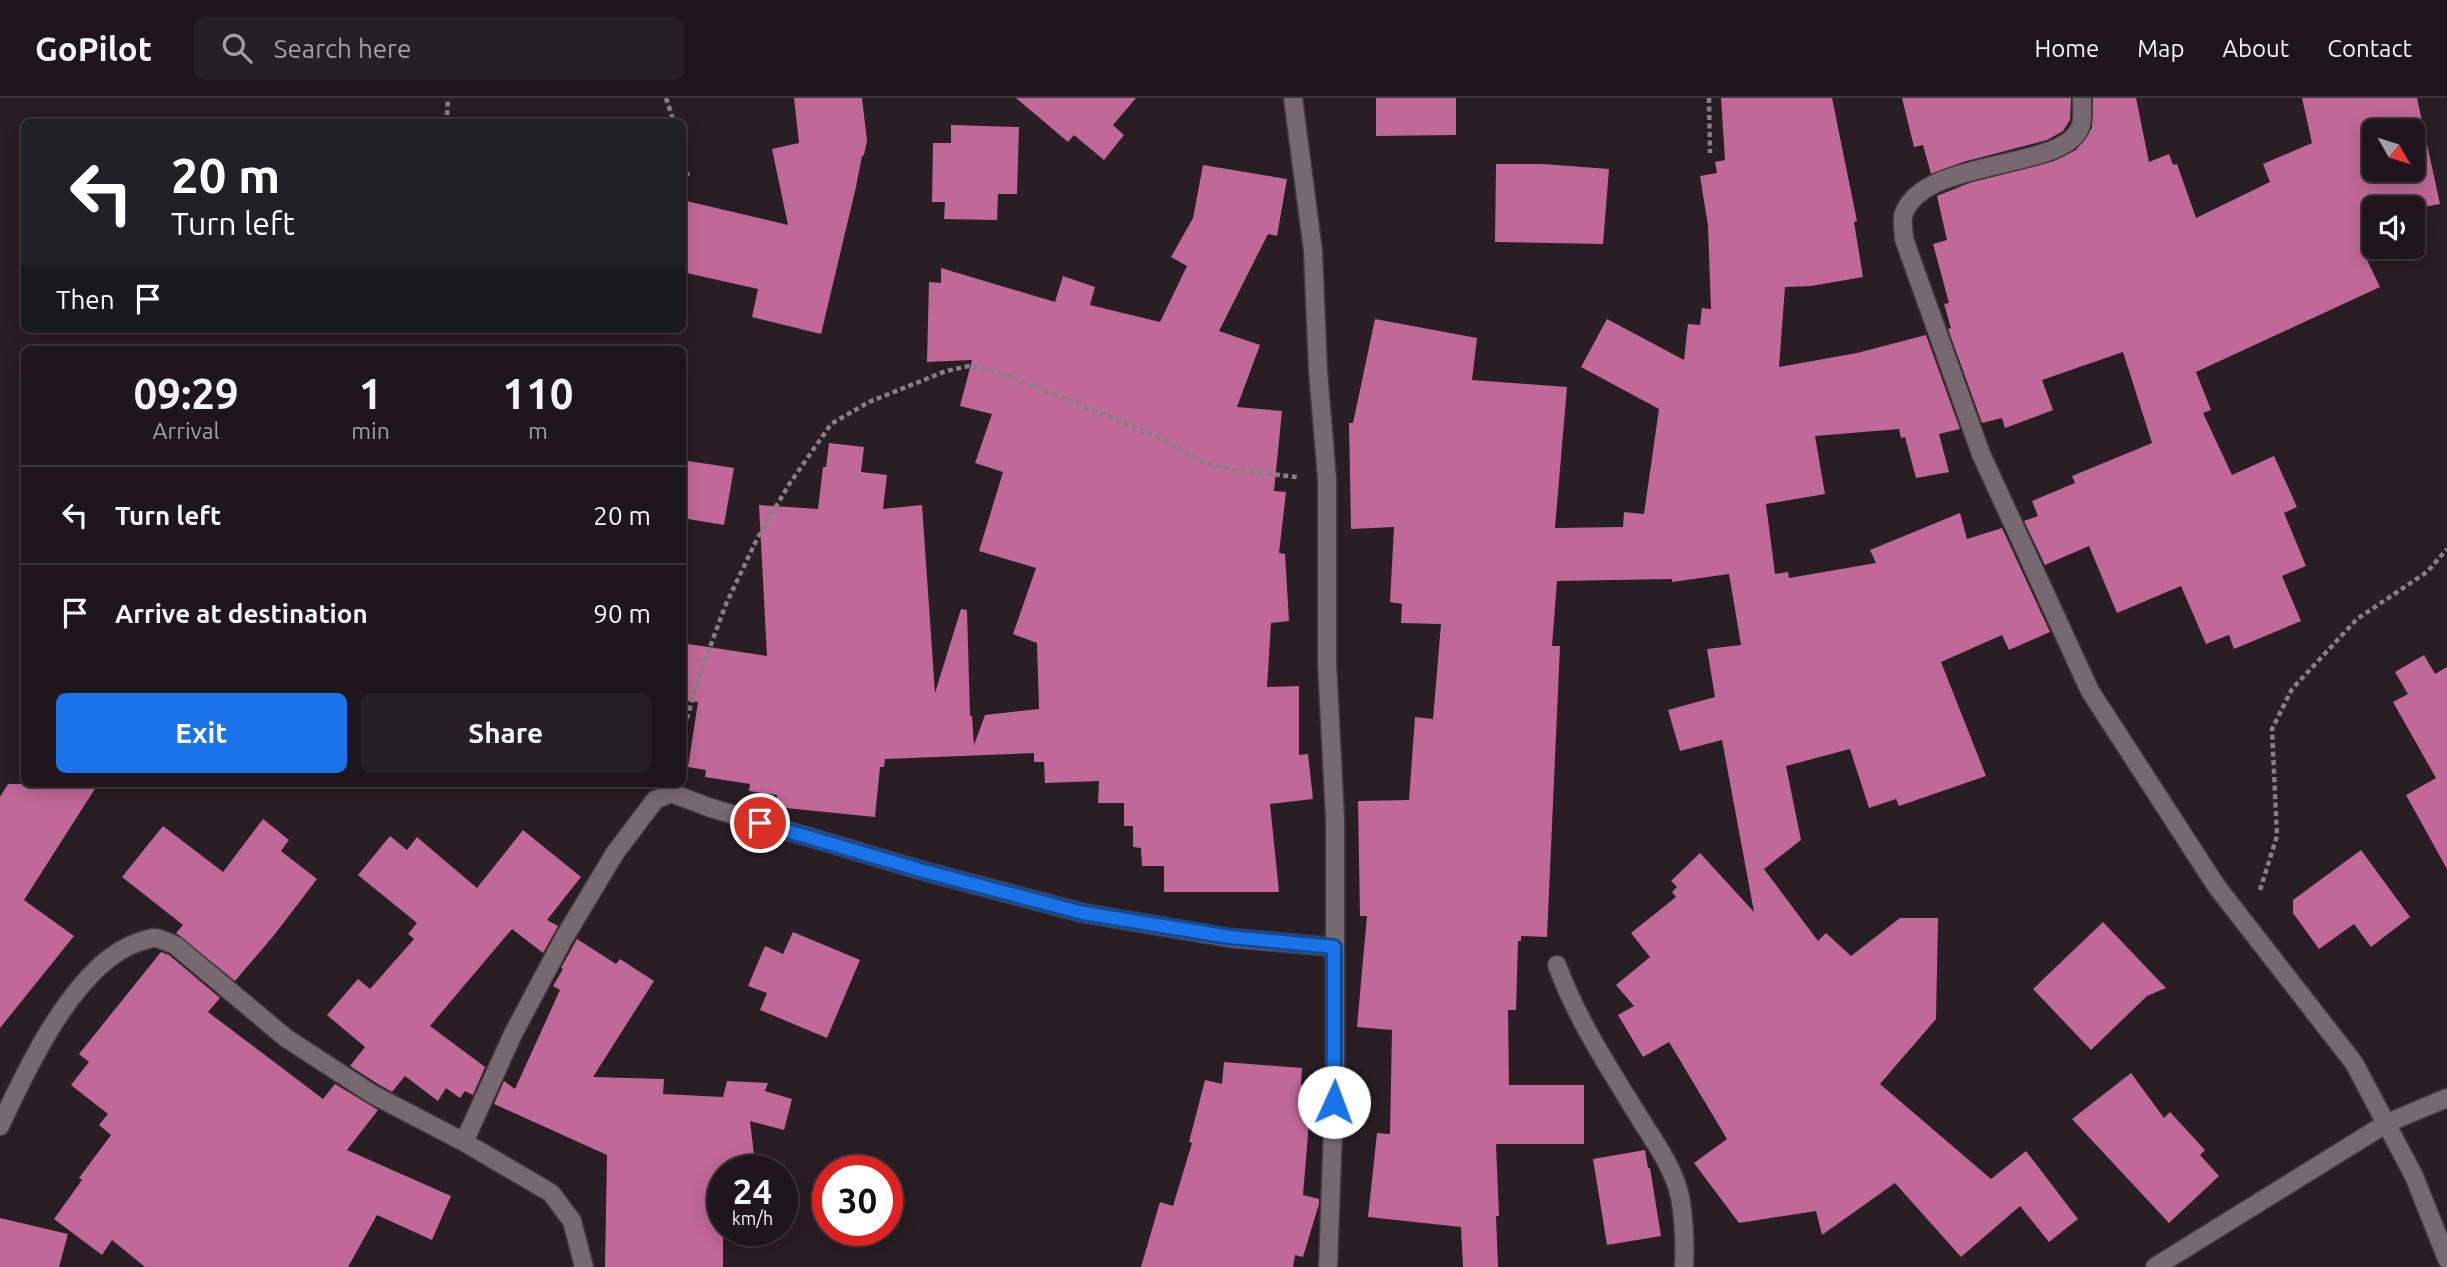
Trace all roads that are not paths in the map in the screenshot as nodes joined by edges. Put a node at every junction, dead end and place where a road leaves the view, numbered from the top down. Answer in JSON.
{"nodes":[{"id":1,"x":1293,"y":98,"type":"edge"},
{"id":2,"x":2082,"y":98,"type":"edge"},
{"id":3,"x":1334,"y":947,"type":"junction"},
{"id":4,"x":1557,"y":965,"type":"dead end"},
{"id":5,"x":2447,"y":1098,"type":"edge"},
{"id":6,"x":2386,"y":1123,"type":"junction"},
{"id":7,"x":0,"y":1126,"type":"edge"},
{"id":8,"x":464,"y":1142,"type":"junction"},
{"id":9,"x":2447,"y":1259,"type":"edge"},
{"id":10,"x":584,"y":1267,"type":"edge"},
{"id":11,"x":1328,"y":1267,"type":"edge"},
{"id":12,"x":1684,"y":1267,"type":"edge"},
{"id":13,"x":2155,"y":1267,"type":"edge"}],
"edges":[{"from":1,"to":3,"type":"street"},
{"from":2,"to":6,"type":"street"},
{"from":3,"to":8,"type":"street"},
{"from":3,"to":11,"type":"street"},
{"from":4,"to":12,"type":"street"},
{"from":5,"to":6,"type":"street"},
{"from":6,"to":9,"type":"street"},
{"from":6,"to":13,"type":"street"},
{"from":7,"to":8,"type":"street"},
{"from":8,"to":10,"type":"street"}]}
